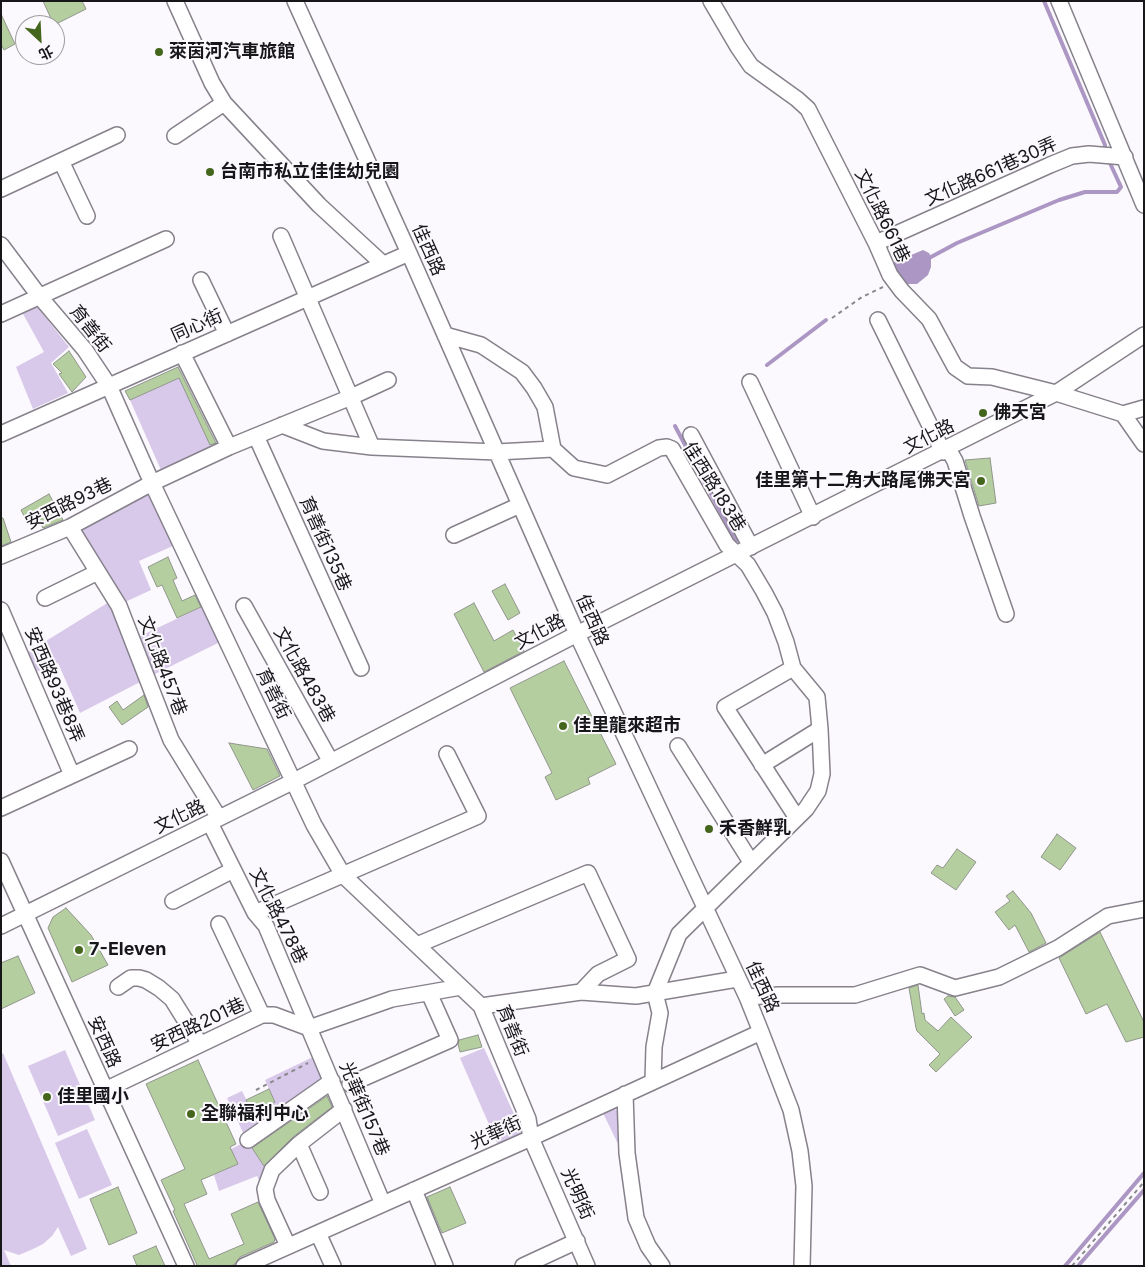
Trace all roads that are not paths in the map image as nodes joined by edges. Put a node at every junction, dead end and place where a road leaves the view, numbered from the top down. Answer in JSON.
{"nodes":[{"id":1,"x":175,"y":1,"type":"edge"},
{"id":2,"x":295,"y":1,"type":"edge"},
{"id":3,"x":711,"y":1,"type":"edge"},
{"id":4,"x":1059,"y":1,"type":"edge"},
{"id":5,"x":224,"y":103,"type":"junction"},
{"id":6,"x":117,"y":135,"type":"dead end"},
{"id":7,"x":175,"y":136,"type":"dead end"},
{"id":8,"x":1112,"y":156,"type":"junction"},
{"id":9,"x":61,"y":161,"type":"junction"},
{"id":10,"x":1,"y":189,"type":"edge"},
{"id":11,"x":1144,"y":205,"type":"edge"},
{"id":12,"x":87,"y":216,"type":"dead end"},
{"id":13,"x":281,"y":236,"type":"dead end"},
{"id":14,"x":166,"y":239,"type":"dead end"},
{"id":15,"x":876,"y":243,"type":"junction"},
{"id":16,"x":1,"y":245,"type":"edge"},
{"id":17,"x":409,"y":253,"type":"junction"},
{"id":18,"x":383,"y":264,"type":"junction"},
{"id":19,"x":202,"y":280,"type":"dead end"},
{"id":20,"x":40,"y":296,"type":"junction"},
{"id":21,"x":308,"y":298,"type":"junction"},
{"id":22,"x":1,"y":314,"type":"edge"},
{"id":23,"x":878,"y":320,"type":"dead end"},
{"id":24,"x":227,"y":334,"type":"junction"},
{"id":25,"x":445,"y":335,"type":"junction"},
{"id":26,"x":1144,"y":335,"type":"edge"},
{"id":27,"x":182,"y":353,"type":"junction"},
{"id":28,"x":388,"y":380,"type":"dead end"},
{"id":29,"x":750,"y":382,"type":"dead end"},
{"id":30,"x":109,"y":386,"type":"junction"},
{"id":31,"x":1056,"y":394,"type":"junction"},
{"id":32,"x":351,"y":397,"type":"junction"},
{"id":33,"x":1144,"y":408,"type":"edge"},
{"id":34,"x":1123,"y":414,"type":"junction"},
{"id":35,"x":282,"y":425,"type":"junction"},
{"id":36,"x":1,"y":434,"type":"edge"},
{"id":37,"x":691,"y":435,"type":"dead end"},
{"id":38,"x":256,"y":436,"type":"junction"},
{"id":39,"x":1144,"y":444,"type":"edge"},
{"id":40,"x":228,"y":447,"type":"junction"},
{"id":41,"x":372,"y":447,"type":"junction"},
{"id":42,"x":553,"y":449,"type":"junction"},
{"id":43,"x":945,"y":450,"type":"junction"},
{"id":44,"x":497,"y":452,"type":"junction"},
{"id":45,"x":152,"y":483,"type":"junction"},
{"id":46,"x":520,"y":505,"type":"junction"},
{"id":47,"x":813,"y":517,"type":"junction"},
{"id":48,"x":70,"y":527,"type":"junction"},
{"id":49,"x":454,"y":535,"type":"dead end"},
{"id":50,"x":744,"y":551,"type":"junction"},
{"id":51,"x":1,"y":556,"type":"edge"},
{"id":52,"x":98,"y":572,"type":"junction"},
{"id":53,"x":45,"y":598,"type":"dead end"},
{"id":54,"x":244,"y":606,"type":"dead end"},
{"id":55,"x":1,"y":610,"type":"edge"},
{"id":56,"x":1006,"y":614,"type":"dead end"},
{"id":57,"x":577,"y":634,"type":"junction"},
{"id":58,"x":360,"y":668,"type":"dead end"},
{"id":59,"x":792,"y":668,"type":"junction"},
{"id":60,"x":820,"y":728,"type":"junction"},
{"id":61,"x":678,"y":746,"type":"dead end"},
{"id":62,"x":129,"y":749,"type":"dead end"},
{"id":63,"x":447,"y":754,"type":"dead end"},
{"id":64,"x":331,"y":762,"type":"junction"},
{"id":65,"x":762,"y":765,"type":"junction"},
{"id":66,"x":72,"y":775,"type":"junction"},
{"id":67,"x":294,"y":781,"type":"junction"},
{"id":68,"x":1,"y":808,"type":"edge"},
{"id":69,"x":796,"y":818,"type":"junction"},
{"id":70,"x":214,"y":820,"type":"junction"},
{"id":71,"x":1,"y":861,"type":"edge"},
{"id":72,"x":751,"y":862,"type":"junction"},
{"id":73,"x":233,"y":870,"type":"junction"},
{"id":74,"x":343,"y":875,"type":"junction"},
{"id":75,"x":173,"y":901,"type":"dead end"},
{"id":76,"x":704,"y":908,"type":"junction"},
{"id":77,"x":1144,"y":909,"type":"edge"},
{"id":78,"x":256,"y":913,"type":"junction"},
{"id":79,"x":25,"y":914,"type":"junction"},
{"id":80,"x":219,"y":924,"type":"dead end"},
{"id":81,"x":1,"y":926,"type":"edge"},
{"id":82,"x":417,"y":945,"type":"junction"},
{"id":83,"x":738,"y":979,"type":"junction"},
{"id":84,"x":118,"y":987,"type":"dead end"},
{"id":85,"x":461,"y":987,"type":"junction"},
{"id":86,"x":580,"y":992,"type":"junction"},
{"id":87,"x":429,"y":993,"type":"junction"},
{"id":88,"x":655,"y":993,"type":"junction"},
{"id":89,"x":747,"y":997,"type":"junction"},
{"id":90,"x":481,"y":1006,"type":"junction"},
{"id":91,"x":262,"y":1015,"type":"junction"},
{"id":92,"x":309,"y":1028,"type":"junction"},
{"id":93,"x":761,"y":1032,"type":"junction"},
{"id":94,"x":200,"y":1044,"type":"junction"},
{"id":95,"x":332,"y":1081,"type":"junction"},
{"id":96,"x":653,"y":1081,"type":"junction"},
{"id":97,"x":350,"y":1084,"type":"dead end"},
{"id":98,"x":105,"y":1090,"type":"junction"},
{"id":99,"x":625,"y":1094,"type":"junction"},
{"id":100,"x":344,"y":1108,"type":"junction"},
{"id":101,"x":532,"y":1138,"type":"junction"},
{"id":102,"x":248,"y":1140,"type":"dead end"},
{"id":103,"x":299,"y":1144,"type":"junction"},
{"id":104,"x":414,"y":1190,"type":"junction"},
{"id":105,"x":320,"y":1192,"type":"dead end"},
{"id":106,"x":383,"y":1204,"type":"junction"},
{"id":107,"x":318,"y":1233,"type":"junction"},
{"id":108,"x":577,"y":1241,"type":"junction"},
{"id":109,"x":288,"y":1246,"type":"junction"},
{"id":110,"x":186,"y":1266,"type":"edge"},
{"id":111,"x":244,"y":1266,"type":"edge"},
{"id":112,"x":333,"y":1266,"type":"edge"},
{"id":113,"x":445,"y":1266,"type":"edge"},
{"id":114,"x":524,"y":1266,"type":"edge"},
{"id":115,"x":587,"y":1266,"type":"edge"},
{"id":116,"x":662,"y":1266,"type":"edge"},
{"id":117,"x":802,"y":1266,"type":"edge"}],
"edges":[{"from":1,"to":5,"type":"street"},
{"from":2,"to":17,"type":"street","name":"佳西路"},
{"from":3,"to":15,"type":"street","name":"文化路661巷"},
{"from":4,"to":8,"type":"street"},
{"from":5,"to":7,"type":"street"},
{"from":5,"to":18,"type":"street"},
{"from":6,"to":9,"type":"street"},
{"from":8,"to":11,"type":"street"},
{"from":8,"to":15,"type":"street","name":"文化路661巷30弄"},
{"from":9,"to":10,"type":"street"},
{"from":9,"to":12,"type":"street"},
{"from":13,"to":21,"type":"street"},
{"from":14,"to":20,"type":"street"},
{"from":15,"to":31,"type":"street","name":"文化路661巷"},
{"from":16,"to":20,"type":"street","name":"育善街"},
{"from":17,"to":18,"type":"street","name":"同心街"},
{"from":17,"to":25,"type":"street","name":"佳西路"},
{"from":18,"to":21,"type":"street","name":"同心街"},
{"from":19,"to":24,"type":"street"},
{"from":20,"to":22,"type":"street"},
{"from":20,"to":30,"type":"street","name":"育善街"},
{"from":21,"to":24,"type":"street","name":"同心街"},
{"from":21,"to":32,"type":"street"},
{"from":23,"to":43,"type":"street"},
{"from":24,"to":27,"type":"street","name":"同心街"},
{"from":25,"to":42,"type":"street"},
{"from":25,"to":44,"type":"street","name":"佳西路"},
{"from":26,"to":31,"type":"street","name":"文化路"},
{"from":27,"to":30,"type":"street","name":"同心街"},
{"from":27,"to":40,"type":"street"},
{"from":28,"to":32,"type":"street"},
{"from":29,"to":47,"type":"street"},
{"from":30,"to":36,"type":"street","name":"同心街"},
{"from":30,"to":45,"type":"street","name":"育善街"},
{"from":31,"to":34,"type":"street","name":"文化路661巷"},
{"from":31,"to":43,"type":"street","name":"文化路"},
{"from":32,"to":35,"type":"street"},
{"from":32,"to":41,"type":"street"},
{"from":33,"to":34,"type":"street"},
{"from":34,"to":39,"type":"street"},
{"from":35,"to":38,"type":"street"},
{"from":35,"to":41,"type":"street"},
{"from":37,"to":50,"type":"street"},
{"from":38,"to":40,"type":"street"},
{"from":38,"to":58,"type":"street","name":"育善街135巷"},
{"from":40,"to":45,"type":"street"},
{"from":41,"to":44,"type":"street"},
{"from":42,"to":44,"type":"street"},
{"from":42,"to":50,"type":"street","name":"佳西路183巷"},
{"from":43,"to":47,"type":"street","name":"文化路"},
{"from":43,"to":56,"type":"street"},
{"from":44,"to":46,"type":"street","name":"佳西路"},
{"from":45,"to":48,"type":"street","name":"安西路93巷"},
{"from":45,"to":67,"type":"street","name":"育善街"},
{"from":46,"to":49,"type":"street"},
{"from":46,"to":57,"type":"street","name":"佳西路"},
{"from":47,"to":50,"type":"street","name":"文化路"},
{"from":48,"to":51,"type":"street","name":"安西路93巷"},
{"from":48,"to":52,"type":"street","name":"文化路457巷"},
{"from":50,"to":57,"type":"street","name":"文化路"},
{"from":50,"to":59,"type":"street"},
{"from":52,"to":53,"type":"street"},
{"from":52,"to":70,"type":"street","name":"文化路457巷"},
{"from":54,"to":64,"type":"street","name":"文化路483巷"},
{"from":55,"to":66,"type":"street","name":"安西路93巷8弄"},
{"from":57,"to":64,"type":"street","name":"文化路"},
{"from":57,"to":76,"type":"street","name":"佳西路"},
{"from":59,"to":60,"type":"street"},
{"from":59,"to":65,"type":"street"},
{"from":60,"to":65,"type":"street"},
{"from":60,"to":69,"type":"street"},
{"from":61,"to":72,"type":"street"},
{"from":62,"to":66,"type":"street"},
{"from":63,"to":74,"type":"street"},
{"from":64,"to":67,"type":"street","name":"文化路"},
{"from":65,"to":69,"type":"street"},
{"from":66,"to":68,"type":"street"},
{"from":67,"to":70,"type":"street","name":"文化路"},
{"from":67,"to":74,"type":"street","name":"育善街"},
{"from":69,"to":72,"type":"street"},
{"from":70,"to":73,"type":"street","name":"文化路478巷"},
{"from":70,"to":79,"type":"street","name":"文化路"},
{"from":71,"to":79,"type":"street","name":"安西路"},
{"from":72,"to":76,"type":"street"},
{"from":73,"to":75,"type":"street"},
{"from":73,"to":78,"type":"street","name":"文化路478巷"},
{"from":74,"to":78,"type":"street"},
{"from":74,"to":82,"type":"street","name":"育善街"},
{"from":76,"to":83,"type":"street","name":"佳西路"},
{"from":76,"to":88,"type":"street"},
{"from":77,"to":89,"type":"street"},
{"from":78,"to":92,"type":"street","name":"文化路478巷"},
{"from":79,"to":81,"type":"street","name":"文化路"},
{"from":79,"to":98,"type":"street","name":"安西路"},
{"from":80,"to":91,"type":"street"},
{"from":82,"to":85,"type":"street","name":"育善街"},
{"from":82,"to":86,"type":"street"},
{"from":83,"to":88,"type":"street"},
{"from":83,"to":89,"type":"street","name":"佳西路"},
{"from":84,"to":94,"type":"street"},
{"from":85,"to":87,"type":"street"},
{"from":85,"to":90,"type":"street","name":"育善街"},
{"from":86,"to":88,"type":"street"},
{"from":86,"to":90,"type":"street"},
{"from":87,"to":92,"type":"street"},
{"from":87,"to":97,"type":"street"},
{"from":88,"to":96,"type":"street"},
{"from":89,"to":93,"type":"street","name":"佳西路"},
{"from":90,"to":101,"type":"street","name":"育善街"},
{"from":91,"to":92,"type":"street","name":"安西路201巷"},
{"from":91,"to":94,"type":"street","name":"安西路201巷"},
{"from":92,"to":95,"type":"street","name":"光華街157巷"},
{"from":93,"to":96,"type":"street","name":"光華街"},
{"from":93,"to":117,"type":"street","name":"佳西路"},
{"from":94,"to":98,"type":"street","name":"安西路201巷"},
{"from":95,"to":100,"type":"street","name":"光華街157巷"},
{"from":95,"to":102,"type":"street"},
{"from":96,"to":99,"type":"street","name":"光華街"},
{"from":98,"to":110,"type":"street","name":"安西路"},
{"from":99,"to":101,"type":"street","name":"光華街"},
{"from":99,"to":116,"type":"street"},
{"from":100,"to":103,"type":"street"},
{"from":100,"to":106,"type":"street","name":"光華街157巷"},
{"from":101,"to":104,"type":"street","name":"光華街"},
{"from":101,"to":108,"type":"street","name":"光明街"},
{"from":103,"to":105,"type":"street"},
{"from":103,"to":109,"type":"street"},
{"from":104,"to":106,"type":"street","name":"光華街"},
{"from":104,"to":113,"type":"street"},
{"from":106,"to":107,"type":"street","name":"光華街"},
{"from":107,"to":109,"type":"street","name":"光華街"},
{"from":107,"to":112,"type":"street"},
{"from":108,"to":114,"type":"street"},
{"from":108,"to":115,"type":"street","name":"光明街"},
{"from":109,"to":111,"type":"street","name":"光華街"}]}
